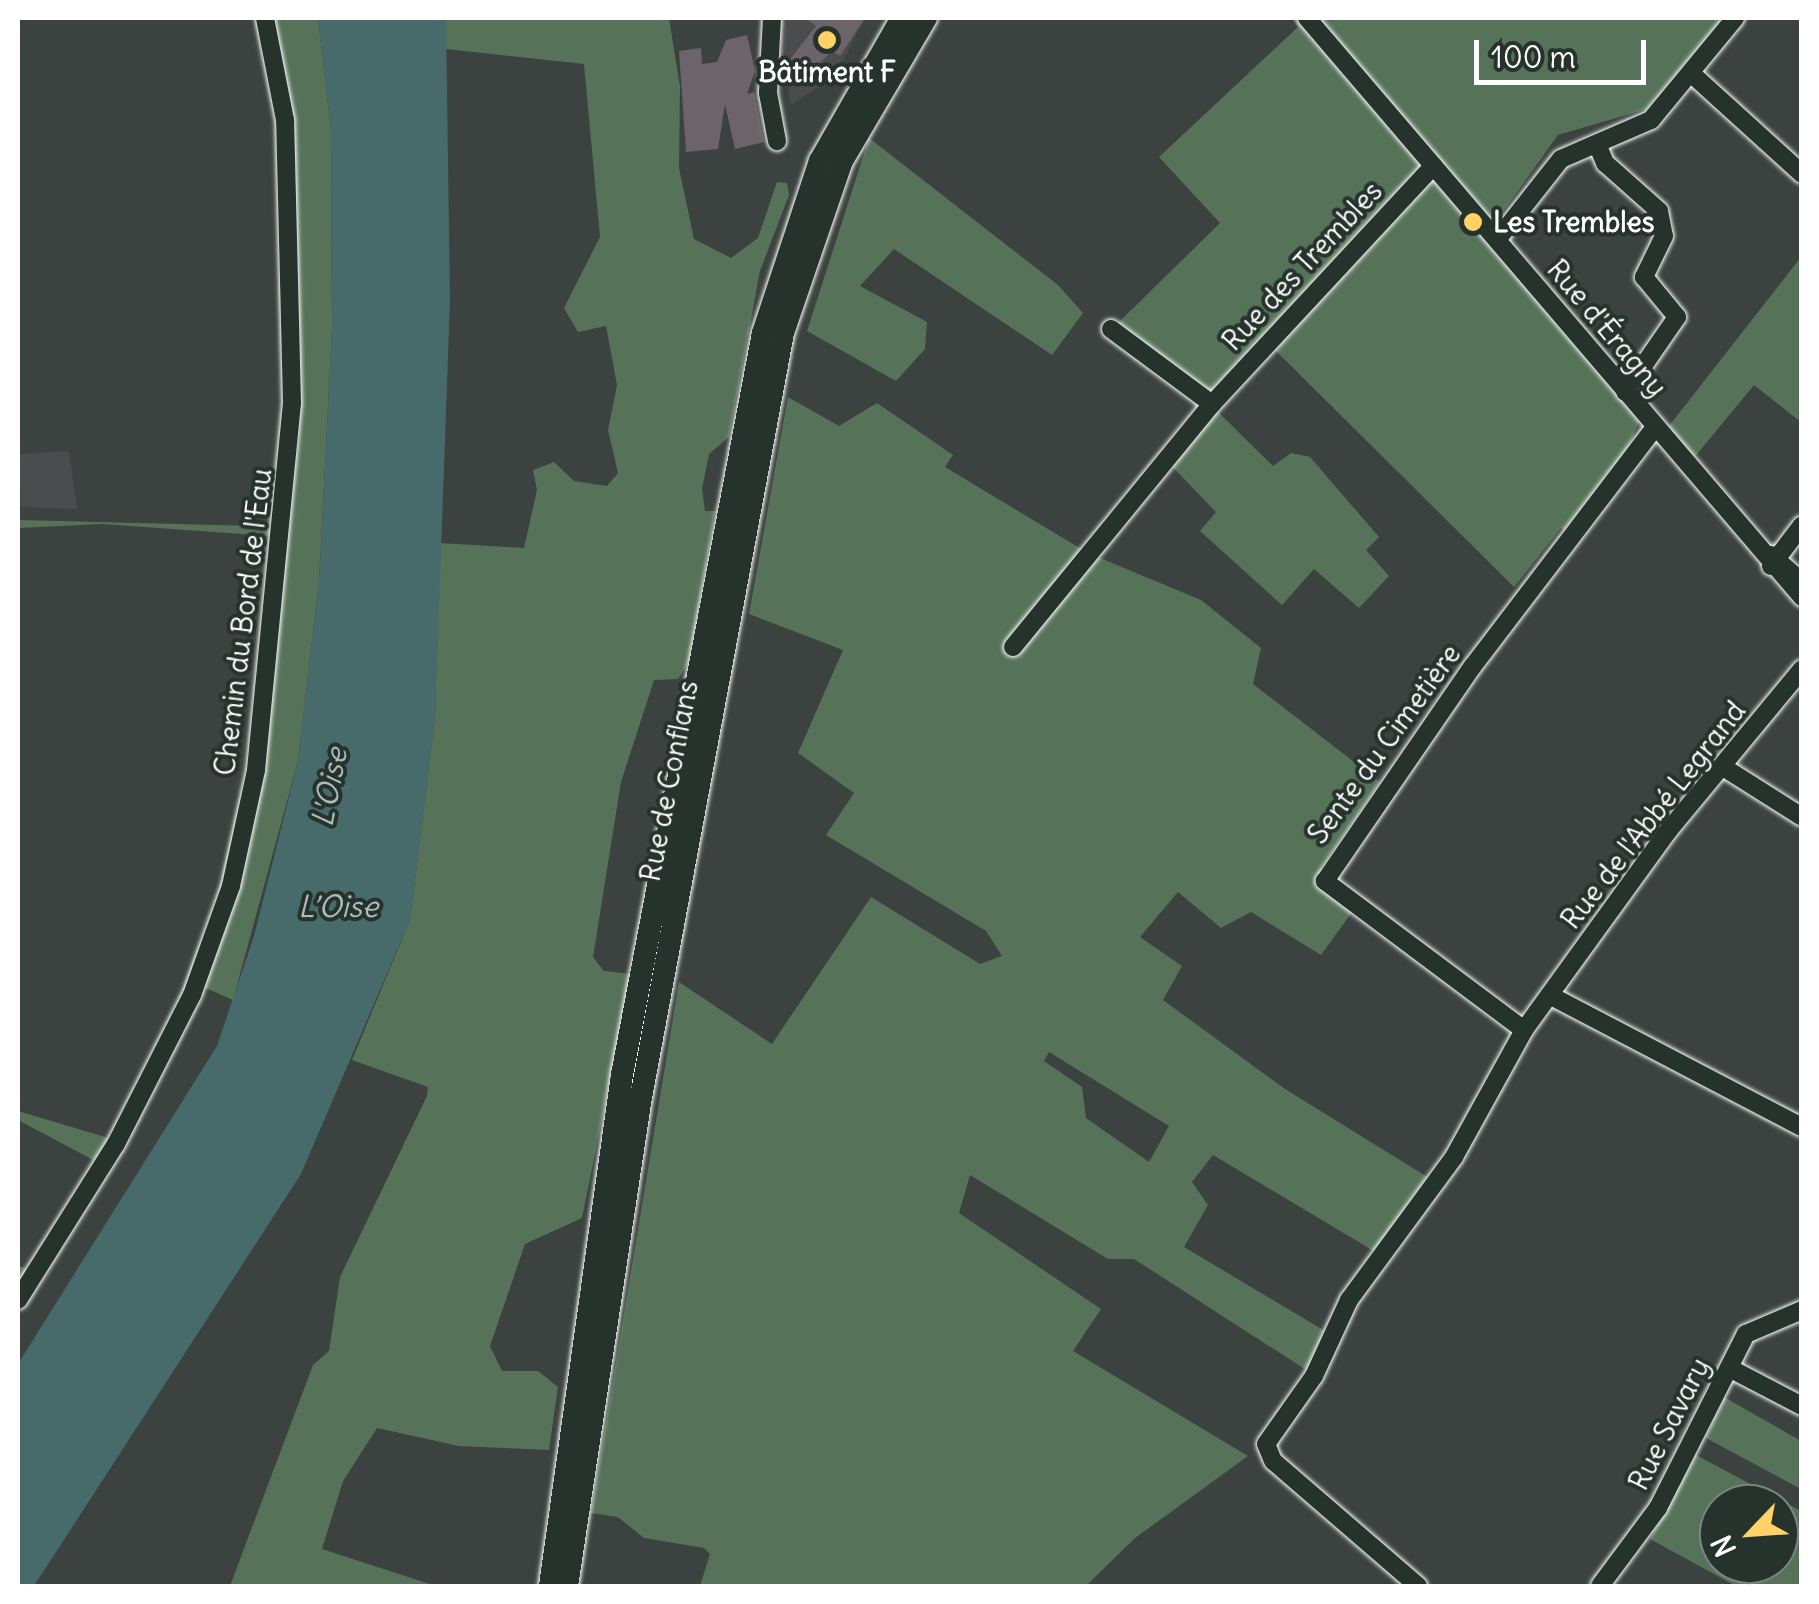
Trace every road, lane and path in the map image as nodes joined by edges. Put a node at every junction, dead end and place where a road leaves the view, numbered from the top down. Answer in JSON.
{"nodes":[{"id":1,"x":265,"y":18,"type":"edge"},
{"id":2,"x":772,"y":18,"type":"edge"},
{"id":3,"x":902,"y":18,"type":"edge"},
{"id":4,"x":926,"y":18,"type":"edge"},
{"id":5,"x":1307,"y":18,"type":"edge"},
{"id":6,"x":1734,"y":18,"type":"edge"},
{"id":7,"x":1692,"y":75,"type":"junction"},
{"id":8,"x":777,"y":141,"type":"dead end"},
{"id":9,"x":1597,"y":144,"type":"junction"},
{"id":10,"x":1432,"y":166,"type":"junction"},
{"id":11,"x":1802,"y":174,"type":"edge"},
{"id":12,"x":1496,"y":240,"type":"junction"},
{"id":13,"x":1111,"y":328,"type":"dead end"},
{"id":14,"x":1625,"y":392,"type":"junction"},
{"id":15,"x":1212,"y":404,"type":"junction"},
{"id":16,"x":1655,"y":427,"type":"junction"},
{"id":17,"x":1802,"y":525,"type":"edge"},
{"id":18,"x":1772,"y":562,"type":"junction"},
{"id":19,"x":1802,"y":582,"type":"edge"},
{"id":20,"x":1802,"y":597,"type":"edge"},
{"id":21,"x":1013,"y":646,"type":"dead end"},
{"id":22,"x":1802,"y":669,"type":"edge"},
{"id":23,"x":1722,"y":766,"type":"junction"},
{"id":24,"x":1802,"y":817,"type":"edge"},
{"id":25,"x":1551,"y":996,"type":"junction"},
{"id":26,"x":1524,"y":1030,"type":"junction"},
{"id":27,"x":1802,"y":1126,"type":"edge"},
{"id":28,"x":18,"y":1300,"type":"edge"},
{"id":29,"x":1802,"y":1310,"type":"edge"},
{"id":30,"x":1729,"y":1368,"type":"junction"},
{"id":31,"x":1802,"y":1406,"type":"edge"},
{"id":32,"x":550,"y":1586,"type":"edge"},
{"id":33,"x":567,"y":1586,"type":"edge"},
{"id":34,"x":1418,"y":1586,"type":"edge"},
{"id":35,"x":1600,"y":1586,"type":"edge"}],
"edges":[{"from":1,"to":28,"type":"street","name":"Chemin du Bord de l'Eau"},
{"from":2,"to":8,"type":"street"},
{"from":3,"to":32,"type":"main road","name":"Rue de Conflans"},
{"from":4,"to":33,"type":"main road","name":"Rue de Conflans"},
{"from":5,"to":10,"type":"street","name":"Rue d'Éragny"},
{"from":6,"to":7,"type":"street"},
{"from":7,"to":9,"type":"street"},
{"from":7,"to":11,"type":"street"},
{"from":9,"to":12,"type":"street"},
{"from":9,"to":14,"type":"street"},
{"from":10,"to":12,"type":"street","name":"Rue d'Éragny"},
{"from":10,"to":15,"type":"street","name":"Rue des Trembles"},
{"from":12,"to":14,"type":"street","name":"Rue d'Éragny"},
{"from":13,"to":15,"type":"street"},
{"from":14,"to":16,"type":"street","name":"Rue d'Éragny"},
{"from":15,"to":21,"type":"street","name":"Rue des Trembles"},
{"from":16,"to":18,"type":"street","name":"Rue d'Éragny"},
{"from":16,"to":26,"type":"street","name":"Sente du Cimetière"},
{"from":17,"to":18,"type":"street"},
{"from":18,"to":19,"type":"street","name":"Rue d'Éragny"},
{"from":18,"to":20,"type":"street","name":"Rue d'Éragny"},
{"from":22,"to":23,"type":"street","name":"Rue de l'Abbé Legrand"},
{"from":23,"to":24,"type":"street"},
{"from":23,"to":25,"type":"street","name":"Rue de l'Abbé Legrand"},
{"from":25,"to":26,"type":"street","name":"Rue de l'Abbé Legrand"},
{"from":25,"to":27,"type":"street"},
{"from":26,"to":34,"type":"street","name":"Rue de l'Abbé Legrand"},
{"from":29,"to":30,"type":"street","name":"Rue Savary"},
{"from":30,"to":31,"type":"street"},
{"from":30,"to":35,"type":"street","name":"Rue Savary"}]}
